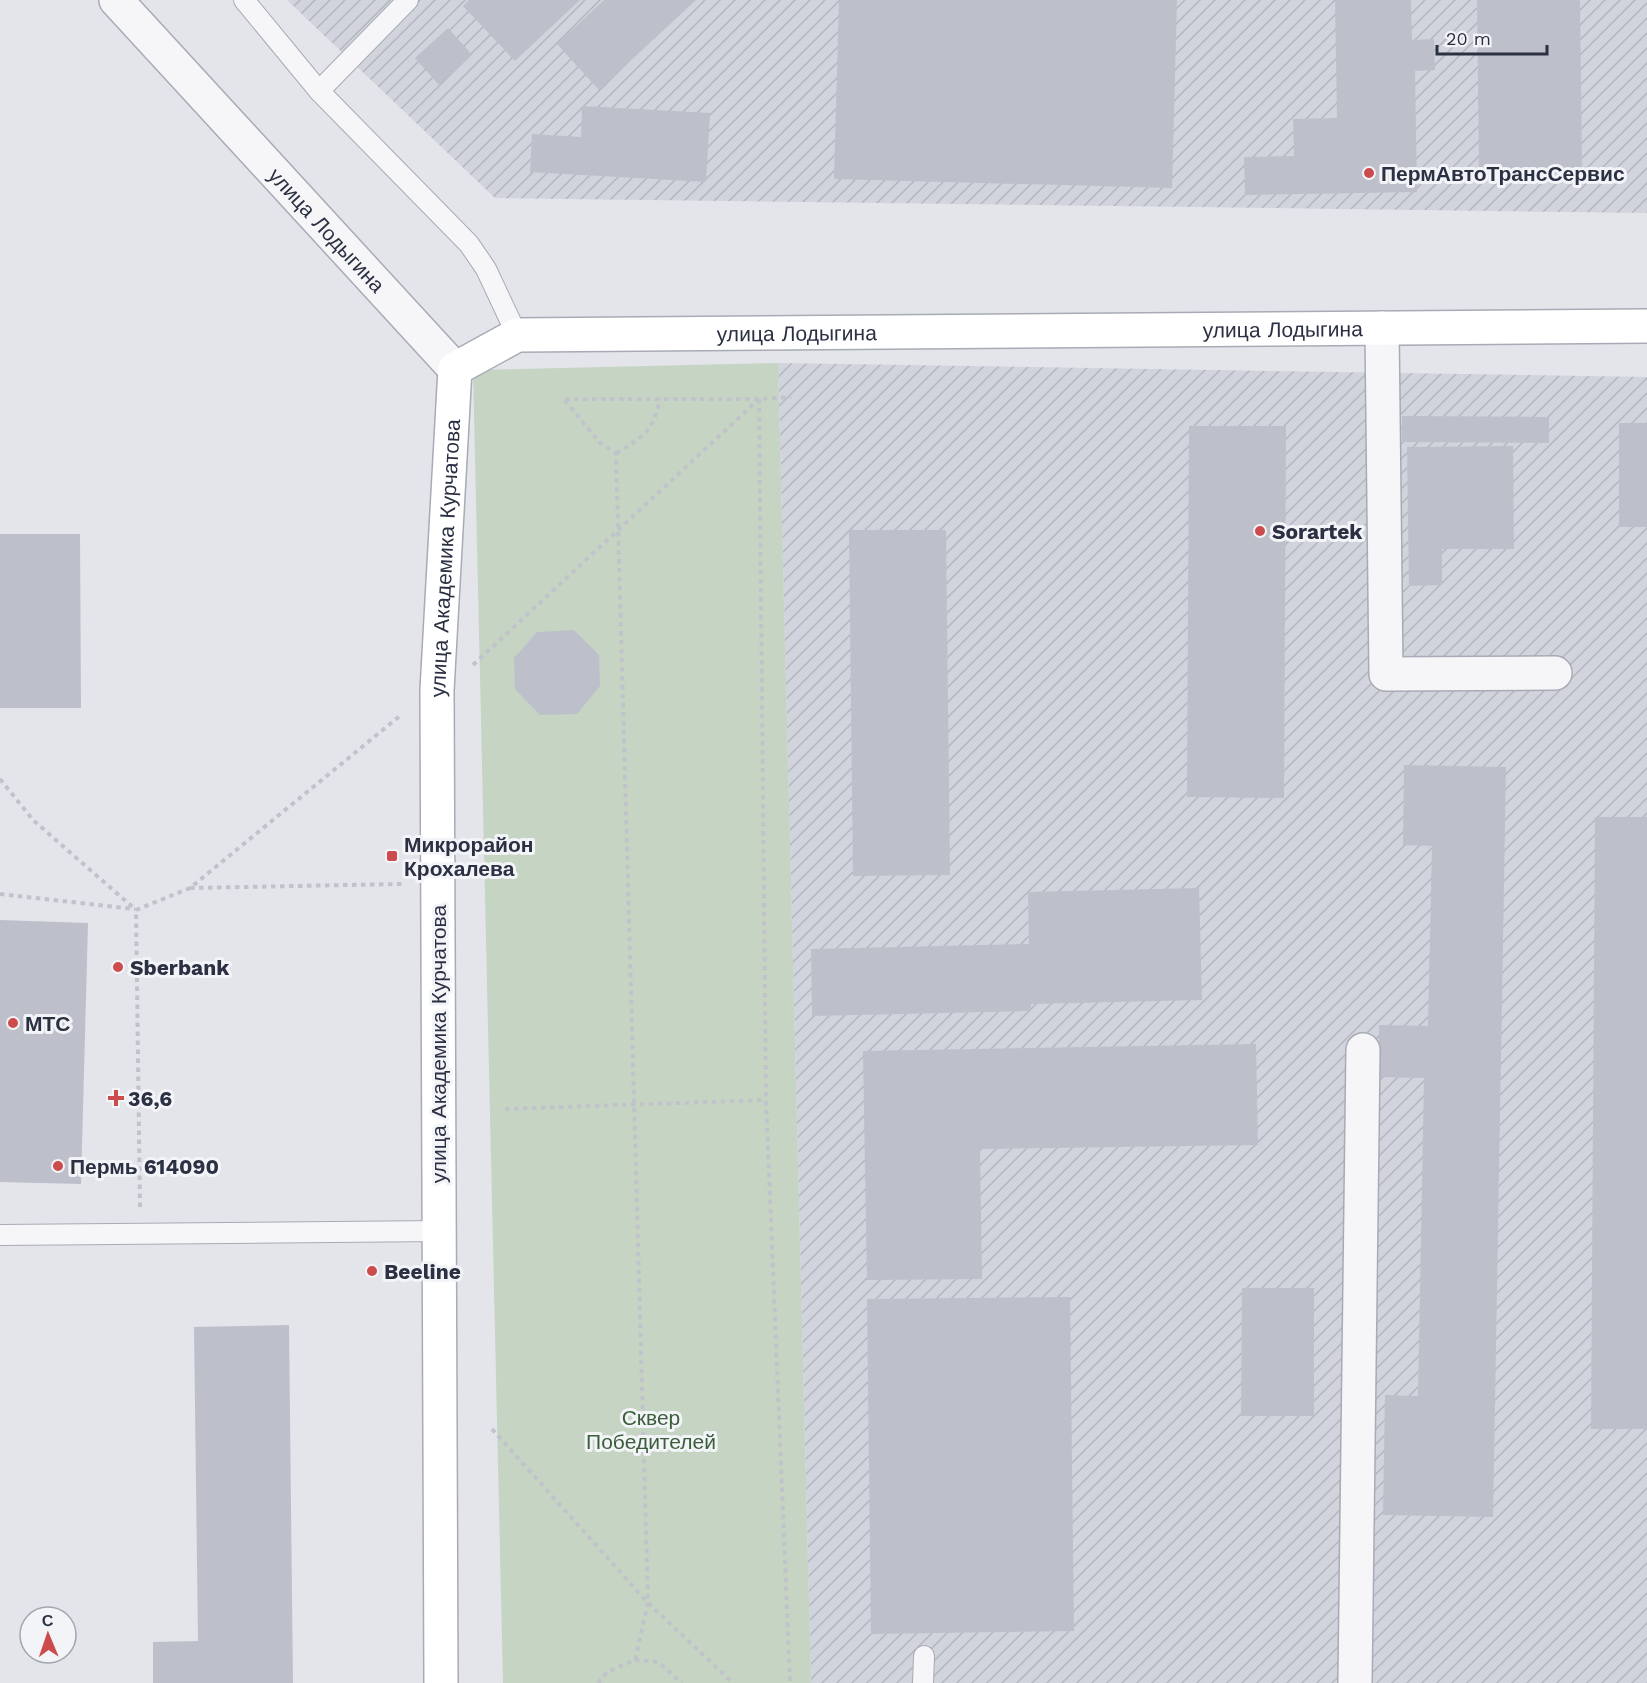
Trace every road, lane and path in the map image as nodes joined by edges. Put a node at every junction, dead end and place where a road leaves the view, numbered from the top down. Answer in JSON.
{"nodes":[{"id":1,"x":116,"y":0,"type":"edge"},
{"id":2,"x":244,"y":0,"type":"edge"},
{"id":3,"x":408,"y":0,"type":"edge"},
{"id":4,"x":319,"y":91,"type":"junction"},
{"id":5,"x":1647,"y":327,"type":"edge"},
{"id":6,"x":1382,"y":328,"type":"junction"},
{"id":7,"x":518,"y":335,"type":"junction"},
{"id":8,"x":454,"y":369,"type":"junction"},
{"id":9,"x":791,"y":396,"type":"dead end"},
{"id":10,"x":660,"y":399,"type":"junction"},
{"id":11,"x":759,"y":399,"type":"junction"},
{"id":12,"x":616,"y":453,"type":"junction"},
{"id":13,"x":620,"y":531,"type":"junction"},
{"id":14,"x":473,"y":666,"type":"dead end"},
{"id":15,"x":1555,"y":673,"type":"dead end"},
{"id":16,"x":406,"y":711,"type":"dead end"},
{"id":17,"x":0,"y":779,"type":"edge"},
{"id":18,"x":400,"y":884,"type":"dead end"},
{"id":19,"x":189,"y":888,"type":"junction"},
{"id":20,"x":0,"y":894,"type":"edge"},
{"id":21,"x":136,"y":909,"type":"junction"},
{"id":22,"x":1363,"y":1050,"type":"dead end"},
{"id":23,"x":766,"y":1100,"type":"junction"},
{"id":24,"x":634,"y":1105,"type":"junction"},
{"id":25,"x":505,"y":1109,"type":"dead end"},
{"id":26,"x":439,"y":1231,"type":"junction"},
{"id":27,"x":140,"y":1234,"type":"junction"},
{"id":28,"x":0,"y":1235,"type":"edge"},
{"id":29,"x":492,"y":1429,"type":"dead end"},
{"id":30,"x":648,"y":1603,"type":"junction"},
{"id":31,"x":924,"y":1656,"type":"dead end"},
{"id":32,"x":635,"y":1660,"type":"junction"},
{"id":33,"x":441,"y":1683,"type":"edge"},
{"id":34,"x":598,"y":1683,"type":"edge"},
{"id":35,"x":682,"y":1683,"type":"edge"},
{"id":36,"x":733,"y":1683,"type":"edge"},
{"id":37,"x":790,"y":1683,"type":"edge"},
{"id":38,"x":923,"y":1683,"type":"edge"},
{"id":39,"x":1355,"y":1683,"type":"edge"}],
"edges":[{"from":1,"to":8,"type":"street","name":"улица Лодыгина"},
{"from":2,"to":4,"type":"lane"},
{"from":3,"to":4,"type":"lane"},
{"from":4,"to":7,"type":"lane"},
{"from":5,"to":6,"type":"street","name":"улица Лодыгина"},
{"from":6,"to":7,"type":"street","name":"улица Лодыгина"},
{"from":6,"to":15,"type":"street"},
{"from":7,"to":8,"type":"street","name":"улица Лодыгина"},
{"from":8,"to":26,"type":"street","name":"улица Академика Курчатова"},
{"from":9,"to":11,"type":"path"},
{"from":10,"to":11,"type":"path"},
{"from":10,"to":12,"type":"path"},
{"from":10,"to":12,"type":"path"},
{"from":11,"to":13,"type":"path"},
{"from":11,"to":23,"type":"path"},
{"from":12,"to":13,"type":"path"},
{"from":13,"to":14,"type":"path"},
{"from":13,"to":24,"type":"path"},
{"from":16,"to":19,"type":"path"},
{"from":17,"to":21,"type":"path"},
{"from":18,"to":19,"type":"path"},
{"from":19,"to":21,"type":"path"},
{"from":20,"to":21,"type":"path"},
{"from":21,"to":27,"type":"path"},
{"from":22,"to":39,"type":"street"},
{"from":23,"to":24,"type":"path"},
{"from":23,"to":37,"type":"path"},
{"from":24,"to":25,"type":"path"},
{"from":24,"to":30,"type":"path"},
{"from":26,"to":27,"type":"lane"},
{"from":26,"to":33,"type":"street","name":"улица Академика Курчатова"},
{"from":27,"to":28,"type":"lane"},
{"from":29,"to":30,"type":"path"},
{"from":30,"to":32,"type":"path"},
{"from":30,"to":36,"type":"path"},
{"from":31,"to":38,"type":"lane"},
{"from":32,"to":34,"type":"path"},
{"from":32,"to":35,"type":"path"}]}
